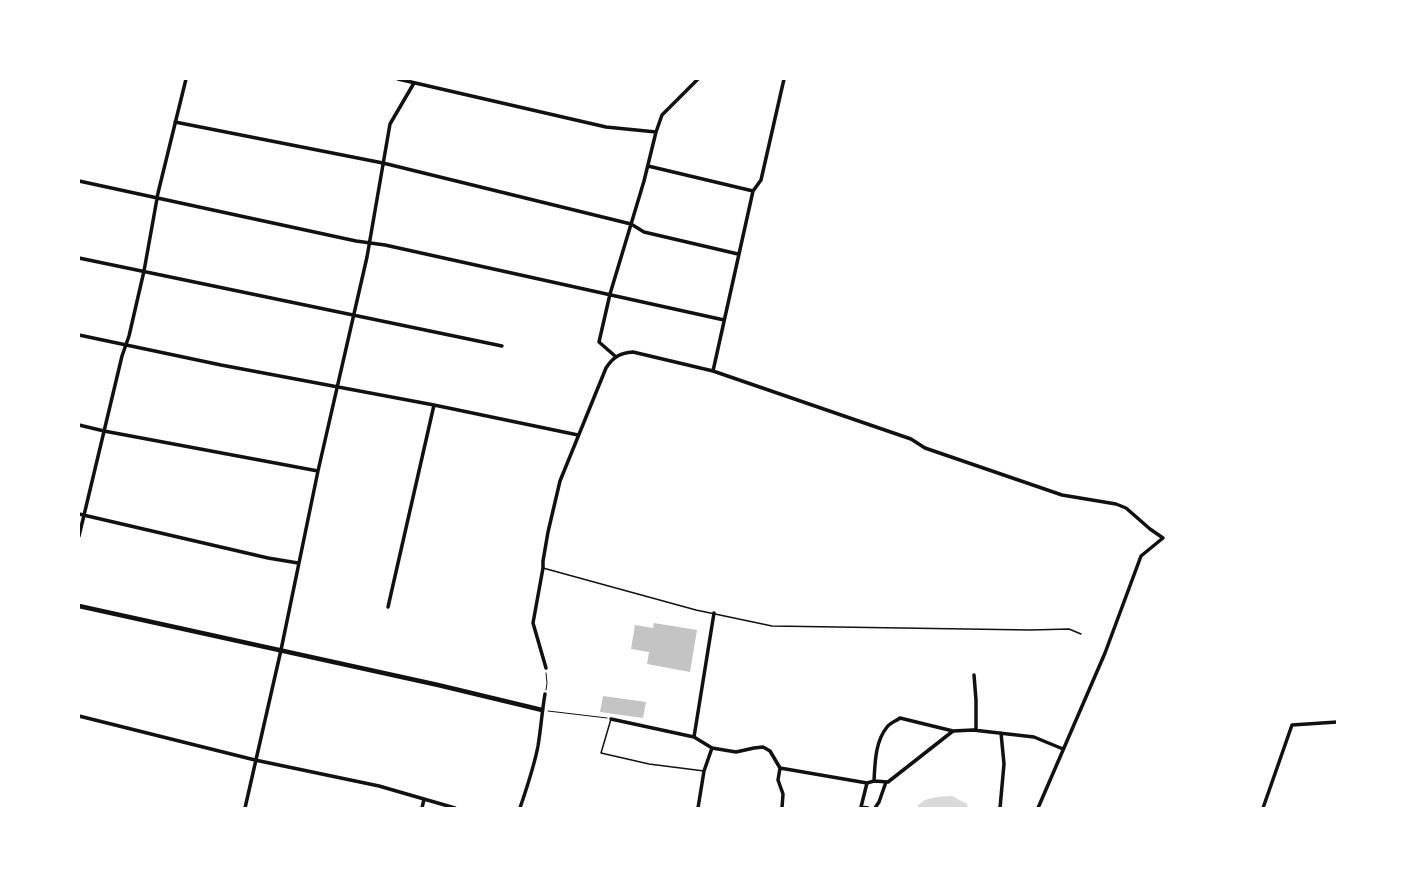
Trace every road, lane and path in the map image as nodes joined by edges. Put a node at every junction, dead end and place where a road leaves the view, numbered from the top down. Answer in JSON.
{"nodes":[{"id":1,"x":186,"y":79,"type":"edge"},
{"id":2,"x":398,"y":79,"type":"edge"},
{"id":3,"x":698,"y":79,"type":"edge"},
{"id":4,"x":784,"y":79,"type":"edge"},
{"id":5,"x":414,"y":83,"type":"junction"},
{"id":6,"x":175,"y":122,"type":"junction"},
{"id":7,"x":656,"y":132,"type":"junction"},
{"id":8,"x":383,"y":163,"type":"junction"},
{"id":9,"x":648,"y":166,"type":"junction"},
{"id":10,"x":79,"y":181,"type":"edge"},
{"id":11,"x":753,"y":191,"type":"junction"},
{"id":12,"x":157,"y":198,"type":"junction"},
{"id":13,"x":631,"y":224,"type":"junction"},
{"id":14,"x":369,"y":243,"type":"junction"},
{"id":15,"x":738,"y":254,"type":"junction"},
{"id":16,"x":79,"y":258,"type":"edge"},
{"id":17,"x":144,"y":271,"type":"junction"},
{"id":18,"x":610,"y":294,"type":"junction"},
{"id":19,"x":354,"y":315,"type":"junction"},
{"id":20,"x":724,"y":320,"type":"junction"},
{"id":21,"x":79,"y":335,"type":"edge"},
{"id":22,"x":126,"y":345,"type":"junction"},
{"id":23,"x":502,"y":346,"type":"dead end"},
{"id":24,"x":615,"y":356,"type":"junction"},
{"id":25,"x":713,"y":371,"type":"junction"},
{"id":26,"x":337,"y":387,"type":"junction"},
{"id":27,"x":434,"y":405,"type":"junction"},
{"id":28,"x":79,"y":425,"type":"edge"},
{"id":29,"x":104,"y":431,"type":"junction"},
{"id":30,"x":578,"y":435,"type":"junction"},
{"id":31,"x":318,"y":471,"type":"junction"},
{"id":32,"x":79,"y":514,"type":"edge"},
{"id":33,"x":84,"y":515,"type":"junction"},
{"id":34,"x":79,"y":536,"type":"edge"},
{"id":35,"x":298,"y":563,"type":"junction"},
{"id":36,"x":543,"y":568,"type":"junction"},
{"id":37,"x":79,"y":606,"type":"edge"},
{"id":38,"x":388,"y":607,"type":"dead end"},
{"id":39,"x":714,"y":614,"type":"junction"},
{"id":40,"x":1081,"y":634,"type":"dead end"},
{"id":41,"x":281,"y":650,"type":"junction"},
{"id":42,"x":546,"y":668,"type":"joint"},
{"id":43,"x":974,"y":675,"type":"dead end"},
{"id":44,"x":545,"y":694,"type":"joint"},
{"id":45,"x":542,"y":710,"type":"junction"},
{"id":46,"x":79,"y":716,"type":"edge"},
{"id":47,"x":611,"y":719,"type":"junction"},
{"id":48,"x":1337,"y":722,"type":"edge"},
{"id":49,"x":953,"y":730,"type":"junction"},
{"id":50,"x":976,"y":730,"type":"junction"},
{"id":51,"x":1001,"y":733,"type":"junction"},
{"id":52,"x":694,"y":736,"type":"junction"},
{"id":53,"x":712,"y":748,"type":"junction"},
{"id":54,"x":1063,"y":750,"type":"junction"},
{"id":55,"x":255,"y":760,"type":"junction"},
{"id":56,"x":780,"y":768,"type":"junction"},
{"id":57,"x":704,"y":771,"type":"junction"},
{"id":58,"x":874,"y":782,"type":"junction"},
{"id":59,"x":886,"y":782,"type":"junction"},
{"id":60,"x":867,"y":783,"type":"junction"},
{"id":61,"x":424,"y":799,"type":"junction"},
{"id":62,"x":245,"y":808,"type":"edge"},
{"id":63,"x":422,"y":808,"type":"edge"},
{"id":64,"x":455,"y":808,"type":"edge"},
{"id":65,"x":520,"y":808,"type":"edge"},
{"id":66,"x":698,"y":808,"type":"edge"},
{"id":67,"x":782,"y":808,"type":"edge"},
{"id":68,"x":868,"y":808,"type":"edge"},
{"id":69,"x":875,"y":808,"type":"edge"},
{"id":70,"x":1000,"y":808,"type":"edge"},
{"id":71,"x":1038,"y":808,"type":"edge"},
{"id":72,"x":1263,"y":808,"type":"edge"}],
"edges":[{"from":1,"to":6,"type":"street"},
{"from":2,"to":5,"type":"street"},
{"from":3,"to":7,"type":"street"},
{"from":4,"to":11,"type":"street"},
{"from":5,"to":7,"type":"street"},
{"from":5,"to":8,"type":"street"},
{"from":6,"to":8,"type":"street"},
{"from":6,"to":12,"type":"street"},
{"from":7,"to":9,"type":"street"},
{"from":8,"to":13,"type":"street"},
{"from":8,"to":14,"type":"street"},
{"from":9,"to":11,"type":"street"},
{"from":9,"to":13,"type":"street"},
{"from":10,"to":12,"type":"street"},
{"from":11,"to":15,"type":"street"},
{"from":12,"to":14,"type":"street"},
{"from":12,"to":17,"type":"street"},
{"from":13,"to":15,"type":"street"},
{"from":13,"to":18,"type":"street"},
{"from":14,"to":18,"type":"street"},
{"from":14,"to":19,"type":"street"},
{"from":15,"to":20,"type":"street"},
{"from":16,"to":17,"type":"street"},
{"from":17,"to":19,"type":"street"},
{"from":17,"to":22,"type":"street"},
{"from":18,"to":20,"type":"street"},
{"from":18,"to":24,"type":"street"},
{"from":19,"to":23,"type":"street"},
{"from":19,"to":26,"type":"street"},
{"from":20,"to":25,"type":"street"},
{"from":21,"to":22,"type":"street"},
{"from":22,"to":26,"type":"street"},
{"from":22,"to":29,"type":"street"},
{"from":24,"to":25,"type":"street"},
{"from":24,"to":30,"type":"street"},
{"from":25,"to":54,"type":"street"},
{"from":26,"to":27,"type":"street"},
{"from":26,"to":31,"type":"street"},
{"from":27,"to":30,"type":"street"},
{"from":27,"to":38,"type":"street"},
{"from":28,"to":29,"type":"street"},
{"from":29,"to":31,"type":"street"},
{"from":29,"to":33,"type":"street"},
{"from":30,"to":36,"type":"street"},
{"from":31,"to":35,"type":"street"},
{"from":32,"to":33,"type":"street"},
{"from":33,"to":34,"type":"street"},
{"from":33,"to":35,"type":"street"},
{"from":35,"to":41,"type":"street"},
{"from":36,"to":39,"type":"lane"},
{"from":36,"to":42,"type":"street"},
{"from":37,"to":41,"type":"street"},
{"from":39,"to":40,"type":"lane"},
{"from":39,"to":52,"type":"street"},
{"from":41,"to":45,"type":"street"},
{"from":41,"to":55,"type":"street"},
{"from":42,"to":44,"type":"path"},
{"from":43,"to":50,"type":"street"},
{"from":44,"to":45,"type":"street"},
{"from":45,"to":47,"type":"path"},
{"from":45,"to":65,"type":"street"},
{"from":46,"to":55,"type":"street"},
{"from":47,"to":52,"type":"street"},
{"from":47,"to":57,"type":"lane"},
{"from":48,"to":72,"type":"street"},
{"from":49,"to":50,"type":"street"},
{"from":49,"to":58,"type":"street"},
{"from":49,"to":59,"type":"street"},
{"from":50,"to":51,"type":"street"},
{"from":51,"to":54,"type":"street"},
{"from":51,"to":70,"type":"street"},
{"from":52,"to":53,"type":"street"},
{"from":53,"to":56,"type":"street"},
{"from":53,"to":57,"type":"street"},
{"from":54,"to":71,"type":"street"},
{"from":55,"to":61,"type":"street"},
{"from":55,"to":62,"type":"street"},
{"from":56,"to":60,"type":"street"},
{"from":56,"to":67,"type":"street"},
{"from":57,"to":66,"type":"street"},
{"from":58,"to":59,"type":"street"},
{"from":58,"to":60,"type":"street"},
{"from":59,"to":69,"type":"street"},
{"from":60,"to":68,"type":"street"},
{"from":61,"to":63,"type":"street"},
{"from":61,"to":64,"type":"street"}]}
